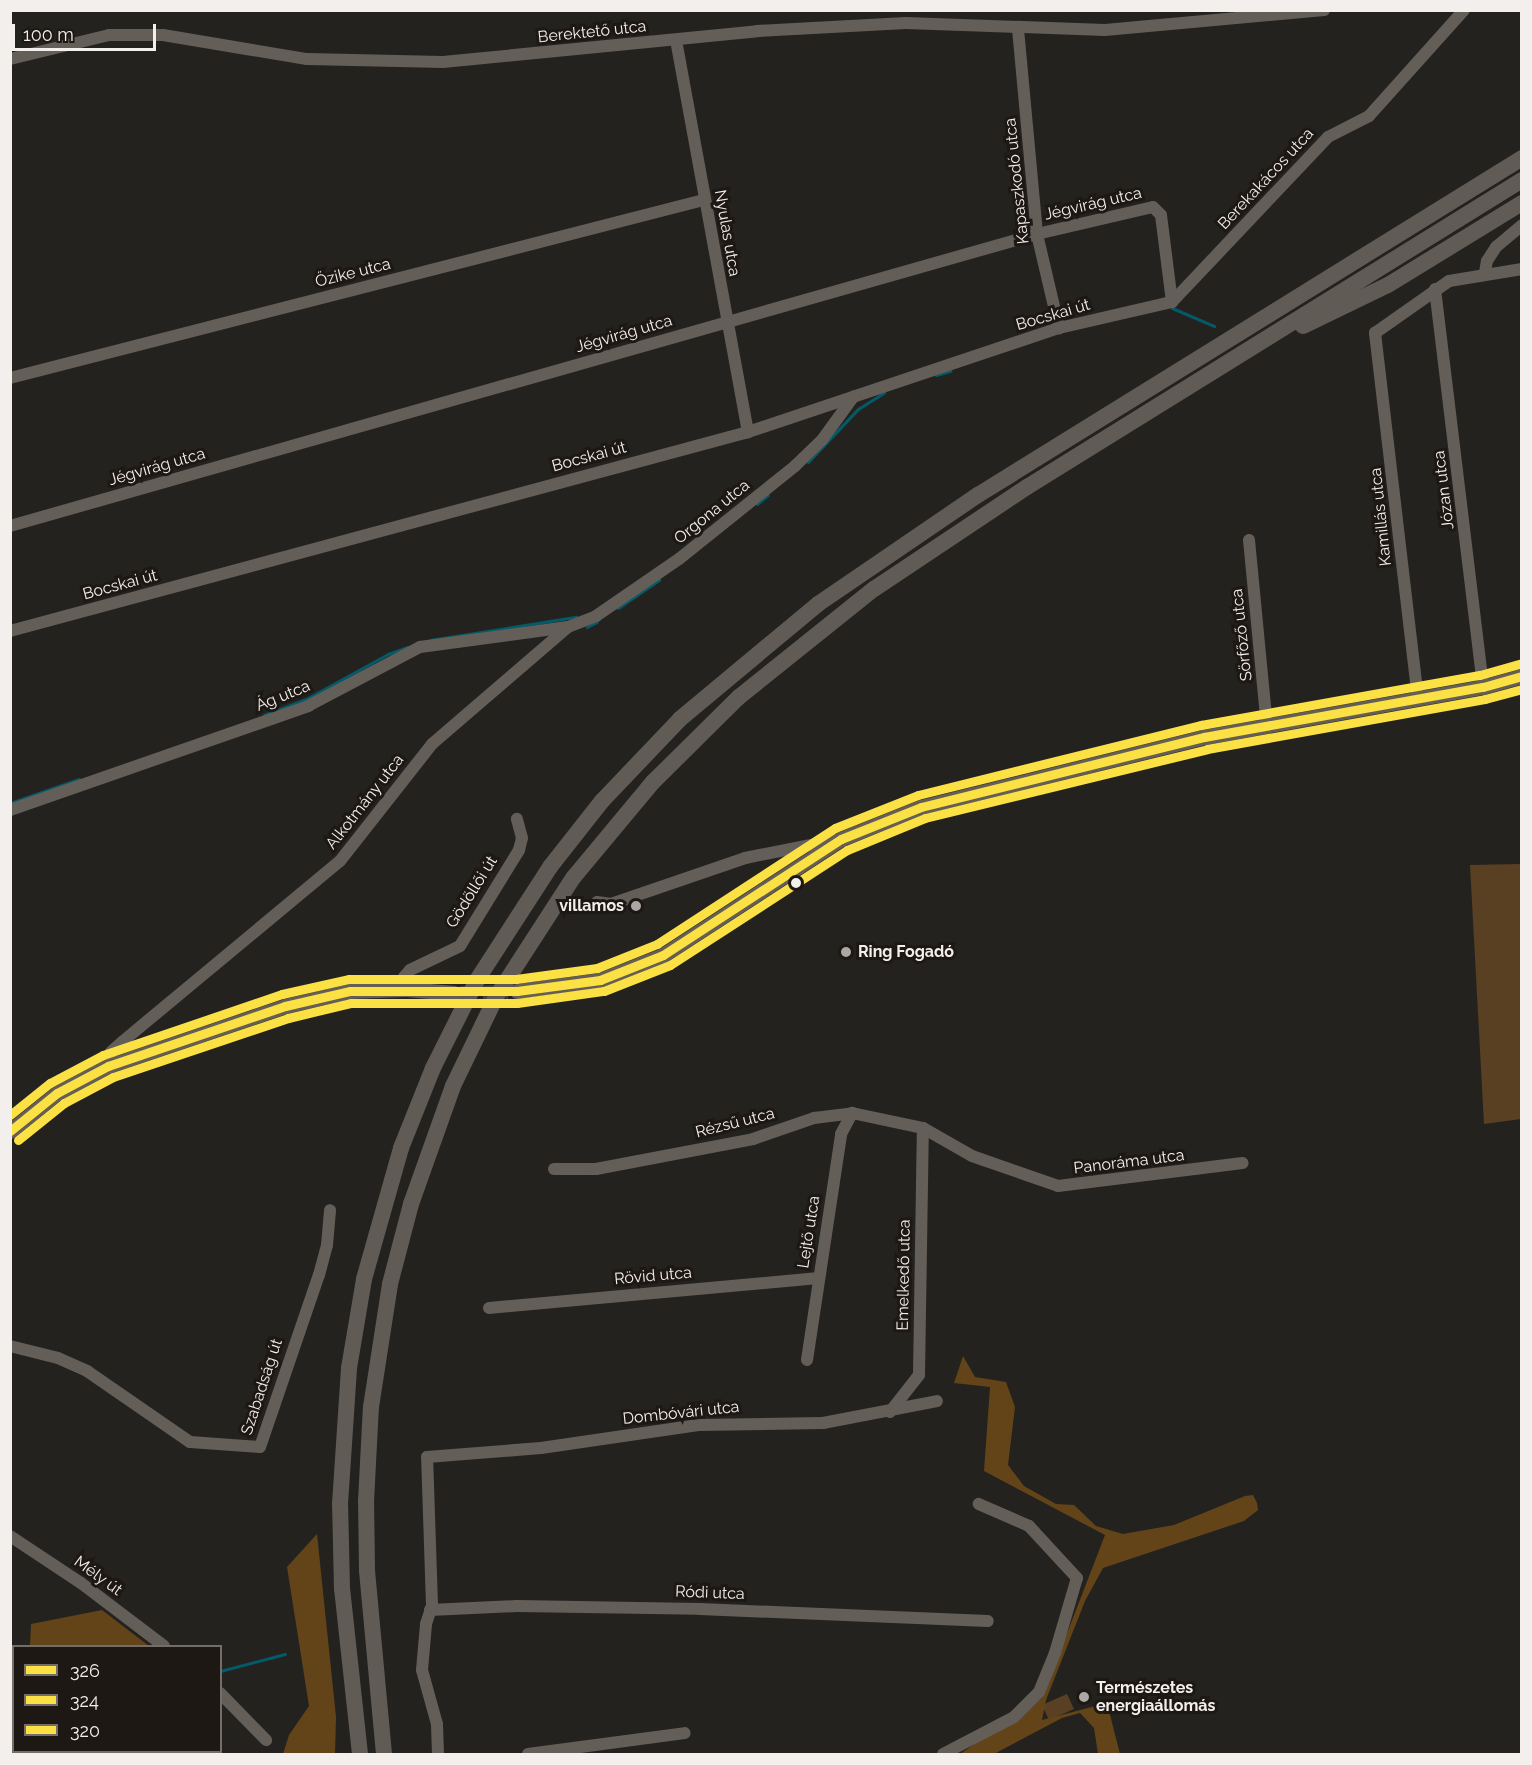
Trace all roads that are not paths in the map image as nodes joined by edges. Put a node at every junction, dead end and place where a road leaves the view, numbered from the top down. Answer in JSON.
{"nodes":[{"id":1,"x":1324,"y":10,"type":"edge"},
{"id":2,"x":1464,"y":10,"type":"edge"},
{"id":3,"x":1018,"y":29,"type":"junction"},
{"id":4,"x":675,"y":40,"type":"junction"},
{"id":5,"x":10,"y":60,"type":"edge"},
{"id":6,"x":1521,"y":158,"type":"edge"},
{"id":7,"x":1521,"y":180,"type":"edge"},
{"id":8,"x":704,"y":200,"type":"junction"},
{"id":9,"x":1521,"y":203,"type":"edge"},
{"id":10,"x":1521,"y":225,"type":"edge"},
{"id":11,"x":1037,"y":234,"type":"junction"},
{"id":12,"x":1521,"y":269,"type":"edge"},
{"id":13,"x":1485,"y":273,"type":"junction"},
{"id":14,"x":1435,"y":289,"type":"junction"},
{"id":15,"x":1172,"y":302,"type":"junction"},
{"id":16,"x":726,"y":322,"type":"junction"},
{"id":17,"x":1059,"y":328,"type":"junction"},
{"id":18,"x":1235,"y":358,"type":"junction"},
{"id":19,"x":10,"y":378,"type":"edge"},
{"id":20,"x":854,"y":396,"type":"junction"},
{"id":21,"x":748,"y":432,"type":"junction"},
{"id":22,"x":10,"y":526,"type":"edge"},
{"id":23,"x":1249,"y":540,"type":"dead end"},
{"id":24,"x":568,"y":627,"type":"junction"},
{"id":25,"x":10,"y":631,"type":"edge"},
{"id":26,"x":1521,"y":676,"type":"edge"},
{"id":27,"x":1483,"y":687,"type":"junction"},
{"id":28,"x":1418,"y":699,"type":"junction"},
{"id":29,"x":1267,"y":726,"type":"junction"},
{"id":30,"x":10,"y":810,"type":"edge"},
{"id":31,"x":517,"y":819,"type":"dead end"},
{"id":32,"x":841,"y":839,"type":"junction"},
{"id":33,"x":597,"y":902,"type":"dead end"},
{"id":34,"x":406,"y":989,"type":"junction"},
{"id":35,"x":517,"y":991,"type":"tunnel mouth"},
{"id":36,"x":454,"y":993,"type":"tunnel mouth"},
{"id":37,"x":108,"y":1066,"type":"junction"},
{"id":38,"x":852,"y":1113,"type":"junction"},
{"id":39,"x":922,"y":1128,"type":"junction"},
{"id":40,"x":10,"y":1131,"type":"edge"},
{"id":41,"x":1243,"y":1163,"type":"dead end"},
{"id":42,"x":554,"y":1169,"type":"dead end"},
{"id":43,"x":330,"y":1210,"type":"dead end"},
{"id":44,"x":819,"y":1278,"type":"junction"},
{"id":45,"x":489,"y":1308,"type":"dead end"},
{"id":46,"x":10,"y":1346,"type":"edge"},
{"id":47,"x":807,"y":1360,"type":"dead end"},
{"id":48,"x":937,"y":1401,"type":"dead end"},
{"id":49,"x":890,"y":1413,"type":"junction"},
{"id":50,"x":979,"y":1504,"type":"dead end"},
{"id":51,"x":10,"y":1536,"type":"edge"},
{"id":52,"x":430,"y":1610,"type":"junction"},
{"id":53,"x":988,"y":1621,"type":"dead end"},
{"id":54,"x":161,"y":1645,"type":"edge"},
{"id":55,"x":222,"y":1695,"type":"edge"},
{"id":56,"x":685,"y":1732,"type":"dead end"},
{"id":57,"x":266,"y":1740,"type":"dead end"},
{"id":58,"x":360,"y":1755,"type":"edge"},
{"id":59,"x":384,"y":1755,"type":"edge"},
{"id":60,"x":438,"y":1755,"type":"edge"},
{"id":61,"x":528,"y":1755,"type":"edge"},
{"id":62,"x":943,"y":1755,"type":"edge"}],
"edges":[{"from":1,"to":3,"type":"street","name":"Berektető utca"},
{"from":2,"to":15,"type":"street","name":"Berekakácos utca"},
{"from":3,"to":4,"type":"street","name":"Berektető utca"},
{"from":3,"to":11,"type":"street","name":"Kapaszkodó utca"},
{"from":4,"to":5,"type":"street","name":"Berektető utca"},
{"from":4,"to":8,"type":"street","name":"Nyulas utca"},
{"from":6,"to":58,"type":"highway"},
{"from":7,"to":18,"type":"highway"},
{"from":8,"to":16,"type":"street","name":"Nyulas utca"},
{"from":8,"to":19,"type":"street","name":"Őzike utca"},
{"from":9,"to":18,"type":"highway"},
{"from":10,"to":13,"type":"street"},
{"from":11,"to":15,"type":"street","name":"Jégvirág utca"},
{"from":11,"to":16,"type":"street","name":"Jégvirág utca"},
{"from":11,"to":17,"type":"street","name":"Kapaszkodó utca"},
{"from":12,"to":13,"type":"street"},
{"from":13,"to":14,"type":"street"},
{"from":14,"to":27,"type":"street","name":"Józan utca"},
{"from":14,"to":28,"type":"street","name":"Kamillás utca"},
{"from":15,"to":17,"type":"street","name":"Bocskai út"},
{"from":16,"to":21,"type":"street","name":"Nyulas utca"},
{"from":16,"to":22,"type":"street","name":"Jégvirág utca"},
{"from":17,"to":20,"type":"street","name":"Bocskai út"},
{"from":18,"to":59,"type":"highway"},
{"from":20,"to":21,"type":"street","name":"Bocskai út"},
{"from":20,"to":24,"type":"street","name":"Orgona utca"},
{"from":21,"to":25,"type":"street","name":"Bocskai út"},
{"from":23,"to":29,"type":"street","name":"Sörfőző utca"},
{"from":24,"to":30,"type":"street","name":"Ág utca"},
{"from":24,"to":37,"type":"street","name":"Alkotmány utca"},
{"from":26,"to":27,"type":"main road"},
{"from":27,"to":28,"type":"main road"},
{"from":28,"to":29,"type":"main road"},
{"from":29,"to":32,"type":"main road"},
{"from":31,"to":34,"type":"street","name":"Gödöllői út"},
{"from":32,"to":33,"type":"street"},
{"from":32,"to":35,"type":"main road"},
{"from":34,"to":36,"type":"main road"},
{"from":34,"to":37,"type":"main road"},
{"from":37,"to":40,"type":"main road"},
{"from":38,"to":39,"type":"street","name":"Rézsű utca"},
{"from":38,"to":42,"type":"street","name":"Rézsű utca"},
{"from":38,"to":44,"type":"street","name":"Lejtő utca"},
{"from":39,"to":41,"type":"street","name":"Panoráma utca"},
{"from":39,"to":49,"type":"street","name":"Emelkedő utca"},
{"from":43,"to":46,"type":"street","name":"Szabadság út"},
{"from":44,"to":45,"type":"street","name":"Rövid utca"},
{"from":44,"to":47,"type":"street","name":"Lejtő utca"},
{"from":48,"to":49,"type":"street","name":"Dombóvári utca"},
{"from":49,"to":52,"type":"street","name":"Dombóvári utca"},
{"from":50,"to":62,"type":"street"},
{"from":51,"to":54,"type":"street","name":"Mély út"},
{"from":52,"to":53,"type":"street","name":"Ródi utca"},
{"from":52,"to":60,"type":"street"},
{"from":55,"to":57,"type":"street"},
{"from":56,"to":61,"type":"street"}]}
